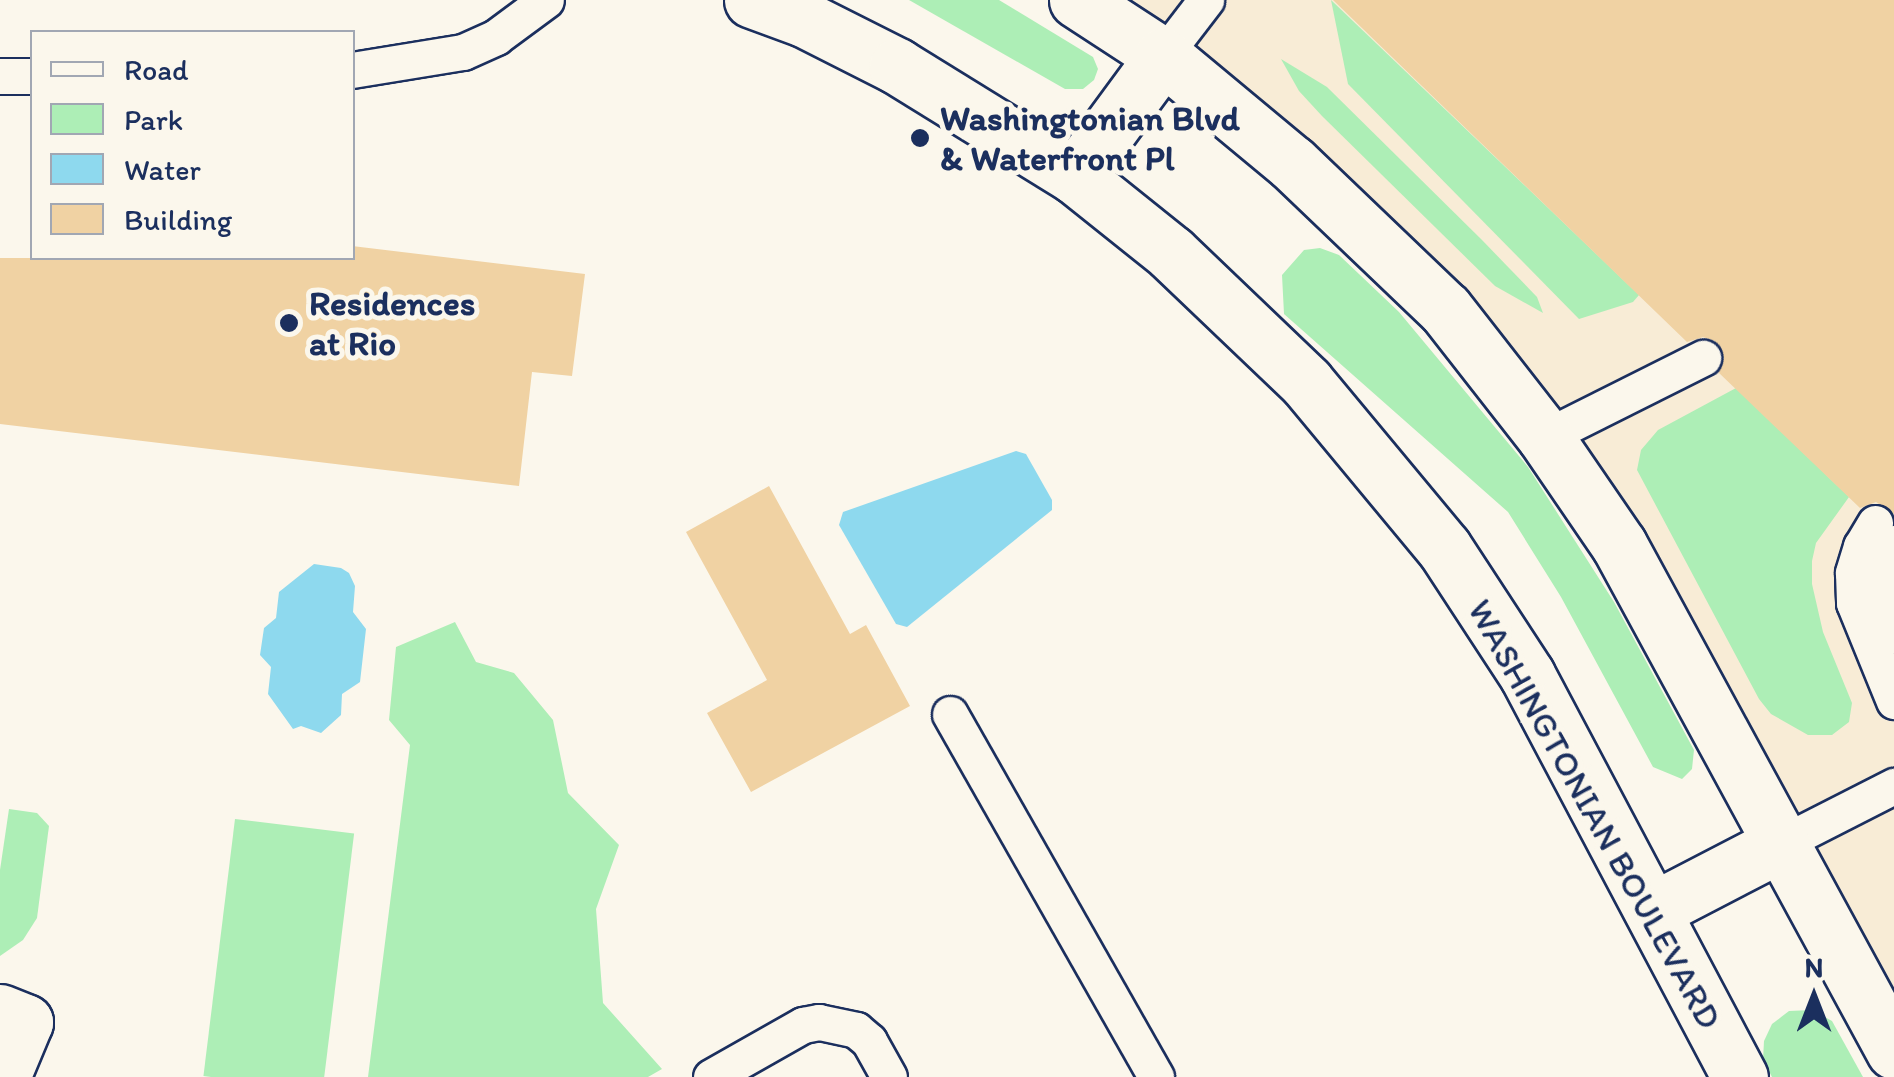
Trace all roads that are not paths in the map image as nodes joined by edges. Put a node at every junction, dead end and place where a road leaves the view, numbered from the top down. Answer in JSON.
{"nodes":[{"id":1,"x":546,"y":0,"type":"edge"},
{"id":2,"x":752,"y":0,"type":"edge"},
{"id":3,"x":1077,"y":0,"type":"edge"},
{"id":4,"x":1206,"y":0,"type":"edge"},
{"id":5,"x":1163,"y":56,"type":"junction"},
{"id":6,"x":355,"y":70,"type":"edge"},
{"id":7,"x":0,"y":76,"type":"edge"},
{"id":8,"x":30,"y":76,"type":"edge"},
{"id":9,"x":1075,"y":176,"type":"junction"},
{"id":10,"x":1703,"y":358,"type":"dead end"},
{"id":11,"x":1545,"y":437,"type":"junction"},
{"id":12,"x":1885,"y":538,"type":"edge"},
{"id":13,"x":1894,"y":628,"type":"edge"},
{"id":14,"x":1894,"y":701,"type":"edge"},
{"id":15,"x":950,"y":714,"type":"dead end"},
{"id":16,"x":1894,"y":786,"type":"edge"},
{"id":17,"x":1782,"y":842,"type":"junction"},
{"id":18,"x":1653,"y":910,"type":"junction"},
{"id":19,"x":0,"y":1012,"type":"edge"},
{"id":20,"x":1894,"y":1052,"type":"edge"},
{"id":21,"x":2,"y":1077,"type":"edge"},
{"id":22,"x":711,"y":1077,"type":"edge"},
{"id":23,"x":889,"y":1077,"type":"edge"},
{"id":24,"x":1156,"y":1077,"type":"edge"},
{"id":25,"x":1740,"y":1077,"type":"edge"}],
"edges":[{"from":1,"to":6,"type":"lane"},
{"from":2,"to":9,"type":"street","name":"WASHINGTONIAN BOULEVARD"},
{"from":3,"to":5,"type":"street"},
{"from":4,"to":5,"type":"lane"},
{"from":5,"to":9,"type":"street"},
{"from":5,"to":11,"type":"street"},
{"from":7,"to":8,"type":"lane"},
{"from":9,"to":18,"type":"street","name":"WASHINGTONIAN BOULEVARD"},
{"from":10,"to":11,"type":"lane"},
{"from":11,"to":17,"type":"street"},
{"from":12,"to":13,"type":"street"},
{"from":12,"to":14,"type":"lane"},
{"from":15,"to":24,"type":"lane"},
{"from":16,"to":17,"type":"lane"},
{"from":17,"to":18,"type":"street"},
{"from":17,"to":20,"type":"street"},
{"from":18,"to":25,"type":"street","name":"WASHINGTONIAN BOULEVARD"},
{"from":19,"to":21,"type":"street"},
{"from":22,"to":23,"type":"lane"}]}
